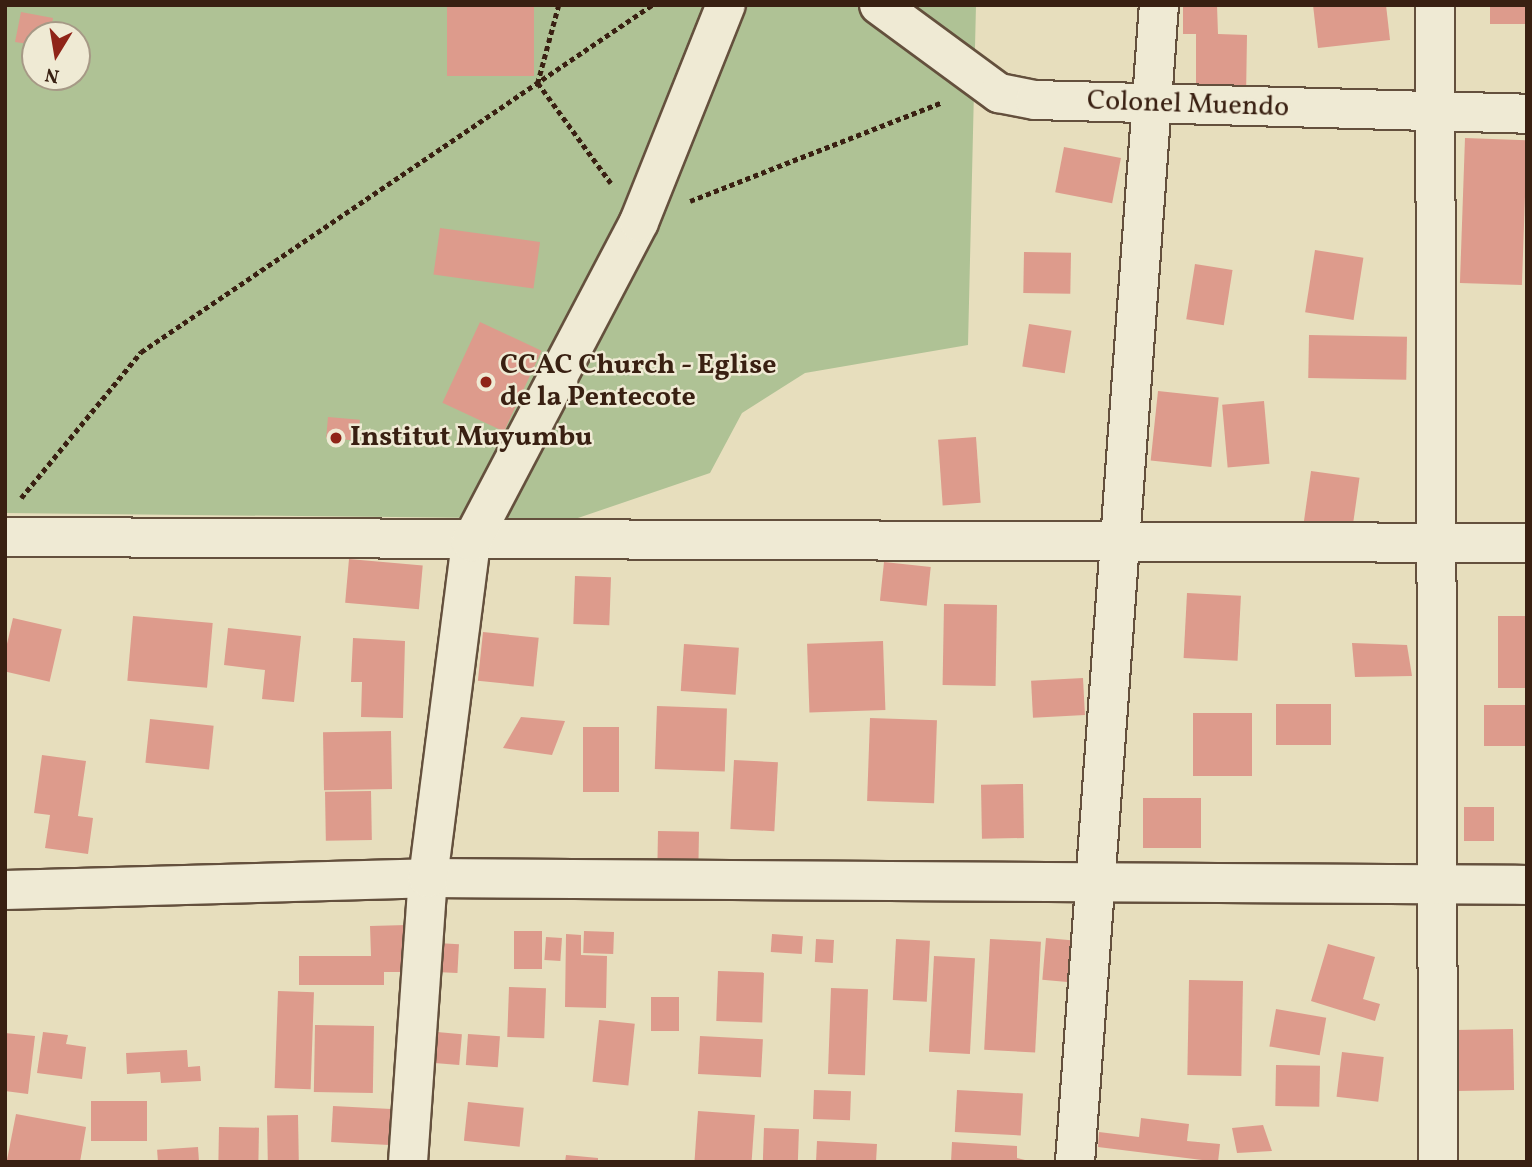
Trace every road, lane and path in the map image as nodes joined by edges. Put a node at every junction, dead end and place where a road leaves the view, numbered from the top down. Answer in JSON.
{"nodes":[{"id":1,"x":559,"y":5,"type":"edge"},
{"id":2,"x":652,"y":5,"type":"edge"},
{"id":3,"x":726,"y":5,"type":"edge"},
{"id":4,"x":879,"y":5,"type":"edge"},
{"id":5,"x":1159,"y":5,"type":"edge"},
{"id":6,"x":1435,"y":5,"type":"edge"},
{"id":7,"x":537,"y":83,"type":"junction"},
{"id":8,"x":999,"y":93,"type":"junction"},
{"id":9,"x":1153,"y":104,"type":"junction"},
{"id":10,"x":1437,"y":112,"type":"junction"},
{"id":11,"x":1527,"y":114,"type":"edge"},
{"id":12,"x":639,"y":222,"type":"junction"},
{"id":13,"x":10,"y":522,"type":"edge"},
{"id":14,"x":471,"y":542,"type":"junction"},
{"id":15,"x":1432,"y":542,"type":"junction"},
{"id":16,"x":1527,"y":543,"type":"edge"},
{"id":17,"x":1120,"y":546,"type":"junction"},
{"id":18,"x":428,"y":878,"type":"junction"},
{"id":19,"x":1097,"y":883,"type":"junction"},
{"id":20,"x":1527,"y":885,"type":"edge"},
{"id":21,"x":1440,"y":886,"type":"junction"},
{"id":22,"x":5,"y":890,"type":"edge"},
{"id":23,"x":408,"y":1162,"type":"edge"},
{"id":24,"x":1075,"y":1162,"type":"edge"},
{"id":25,"x":1438,"y":1162,"type":"edge"}],
"edges":[{"from":1,"to":7,"type":"path"},
{"from":2,"to":7,"type":"path"},
{"from":3,"to":12,"type":"street"},
{"from":4,"to":8,"type":"street"},
{"from":5,"to":9,"type":"street"},
{"from":6,"to":10,"type":"street"},
{"from":7,"to":12,"type":"path"},
{"from":7,"to":13,"type":"path"},
{"from":8,"to":9,"type":"street","name":"Colonel Muendo"},
{"from":8,"to":12,"type":"path"},
{"from":9,"to":10,"type":"street","name":"Colonel Muendo"},
{"from":9,"to":17,"type":"street"},
{"from":10,"to":11,"type":"street","name":"Colonel Muendo"},
{"from":10,"to":15,"type":"street"},
{"from":12,"to":14,"type":"street"},
{"from":13,"to":14,"type":"street"},
{"from":14,"to":17,"type":"street"},
{"from":14,"to":18,"type":"street"},
{"from":15,"to":16,"type":"street"},
{"from":15,"to":17,"type":"street"},
{"from":15,"to":21,"type":"street"},
{"from":17,"to":19,"type":"street"},
{"from":18,"to":19,"type":"street"},
{"from":18,"to":22,"type":"street"},
{"from":18,"to":23,"type":"street"},
{"from":19,"to":21,"type":"street"},
{"from":19,"to":24,"type":"street"},
{"from":20,"to":21,"type":"street"},
{"from":21,"to":25,"type":"street"}]}
